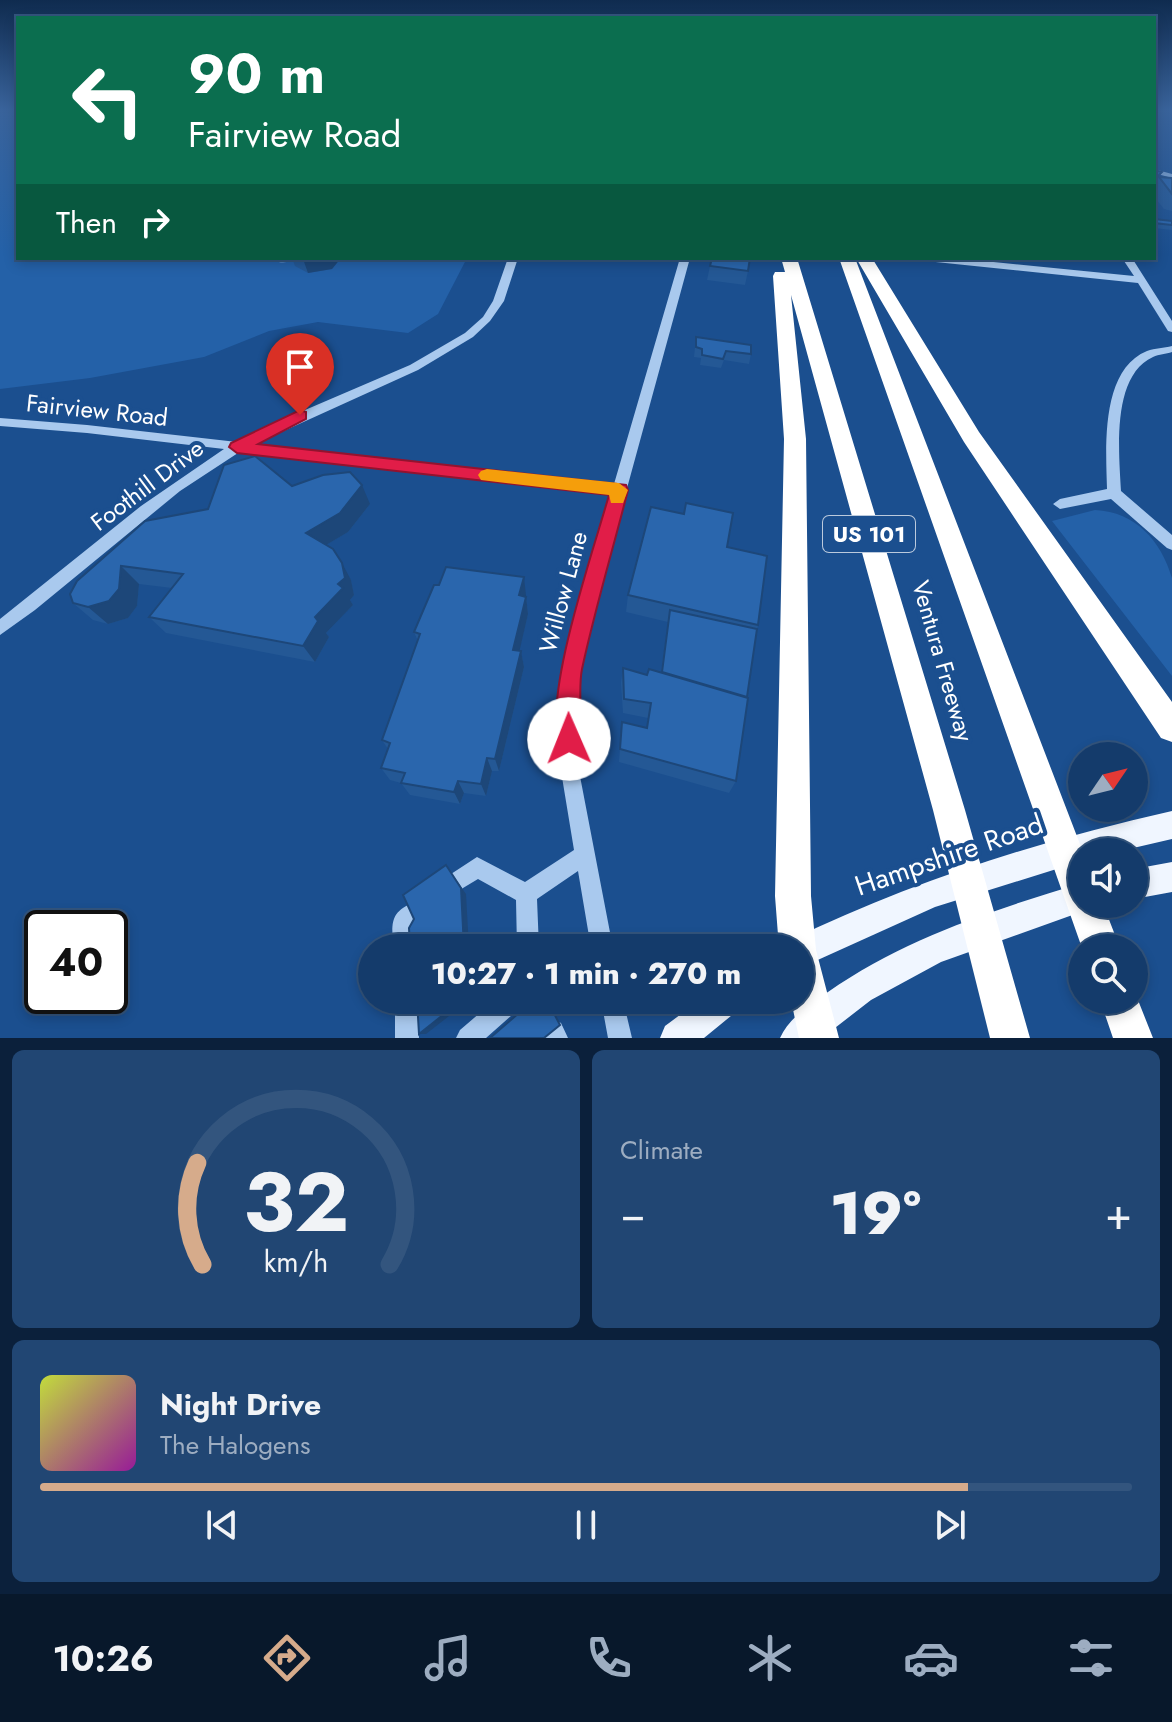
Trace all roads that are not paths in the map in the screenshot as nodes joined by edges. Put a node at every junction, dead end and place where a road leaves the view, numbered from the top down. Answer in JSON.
{"nodes":[{"id":1,"x":513,"y":260,"type":"edge"},
{"id":2,"x":684,"y":260,"type":"edge"},
{"id":3,"x":778,"y":260,"type":"edge"},
{"id":4,"x":790,"y":260,"type":"edge"},
{"id":5,"x":848,"y":260,"type":"edge"},
{"id":6,"x":865,"y":260,"type":"edge"},
{"id":7,"x":921,"y":260,"type":"edge"},
{"id":8,"x":1128,"y":260,"type":"edge"},
{"id":9,"x":1141,"y":280,"type":"junction"},
{"id":10,"x":1172,"y":329,"type":"edge"},
{"id":11,"x":1172,"y":349,"type":"edge"},
{"id":12,"x":0,"y":422,"type":"edge"},
{"id":13,"x":237,"y":447,"type":"junction"},
{"id":14,"x":619,"y":490,"type":"junction"},
{"id":15,"x":1114,"y":493,"type":"junction"},
{"id":16,"x":1060,"y":504,"type":"dead end"},
{"id":17,"x":1172,"y":544,"type":"edge"},
{"id":18,"x":0,"y":628,"type":"edge"},
{"id":19,"x":1172,"y":727,"type":"edge"},
{"id":20,"x":1172,"y":825,"type":"edge"},
{"id":21,"x":585,"y":855,"type":"junction"},
{"id":22,"x":1068,"y":857,"type":"edge"},
{"id":23,"x":1172,"y":877,"type":"edge"},
{"id":24,"x":458,"y":881,"type":"edge"},
{"id":25,"x":1148,"y":881,"type":"edge"},
{"id":26,"x":526,"y":894,"type":"junction"},
{"id":27,"x":1068,"y":902,"type":"edge"},
{"id":28,"x":415,"y":912,"type":"edge"},
{"id":29,"x":403,"y":934,"type":"edge"},
{"id":30,"x":527,"y":934,"type":"edge"},
{"id":31,"x":599,"y":934,"type":"edge"},
{"id":32,"x":797,"y":934,"type":"edge"},
{"id":33,"x":814,"y":945,"type":"edge"},
{"id":34,"x":406,"y":1014,"type":"edge"},
{"id":35,"x":504,"y":1014,"type":"edge"},
{"id":36,"x":615,"y":1014,"type":"edge"},
{"id":37,"x":708,"y":1014,"type":"edge"},
{"id":38,"x":1124,"y":1014,"type":"edge"},
{"id":39,"x":811,"y":1032,"type":"edge"},
{"id":40,"x":475,"y":1035,"type":"edge"},
{"id":41,"x":407,"y":1038,"type":"edge"},
{"id":42,"x":620,"y":1038,"type":"edge"},
{"id":43,"x":677,"y":1038,"type":"edge"},
{"id":44,"x":1010,"y":1038,"type":"edge"},
{"id":45,"x":1133,"y":1038,"type":"edge"}],
"edges":[{"from":1,"to":13,"type":"street","name":"Foothill Drive"},
{"from":2,"to":14,"type":"street","name":"Willow Lane"},
{"from":3,"to":32,"type":"highway"},
{"from":4,"to":44,"type":"highway","name":"Ventura Freeway","number":"US 101"},
{"from":5,"to":22,"type":"highway","name":"Ventura Freeway","number":"US 101"},
{"from":6,"to":19,"type":"highway"},
{"from":7,"to":9,"type":"street"},
{"from":8,"to":9,"type":"street"},
{"from":9,"to":10,"type":"street"},
{"from":11,"to":15,"type":"street"},
{"from":12,"to":13,"type":"street","name":"Fairview Road"},
{"from":13,"to":14,"type":"street","name":"Fairview Road"},
{"from":13,"to":18,"type":"street","name":"Foothill Drive"},
{"from":14,"to":21,"type":"street","name":"Willow Lane"},
{"from":15,"to":16,"type":"street"},
{"from":15,"to":17,"type":"street"},
{"from":20,"to":33,"type":"main road","name":"Hampshire Road"},
{"from":21,"to":26,"type":"street"},
{"from":21,"to":31,"type":"street","name":"Willow Lane"},
{"from":23,"to":25,"type":"main road"},
{"from":24,"to":26,"type":"street"},
{"from":26,"to":30,"type":"street"},
{"from":27,"to":39,"type":"main road"},
{"from":28,"to":29,"type":"street"},
{"from":34,"to":41,"type":"street"},
{"from":35,"to":40,"type":"street"},
{"from":36,"to":42,"type":"street"},
{"from":37,"to":43,"type":"main road"},
{"from":38,"to":45,"type":"highway"}]}
